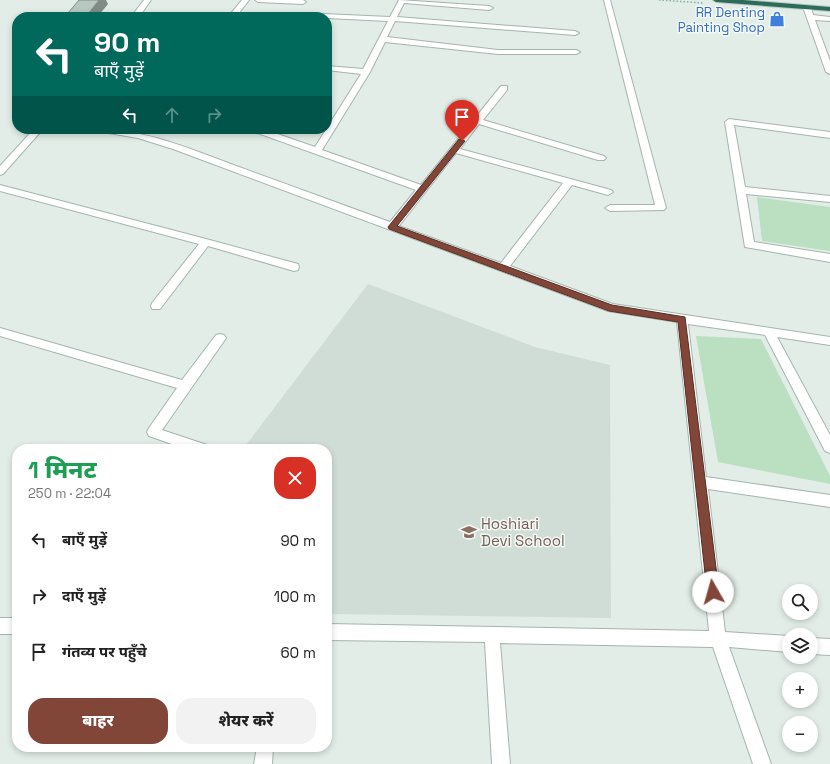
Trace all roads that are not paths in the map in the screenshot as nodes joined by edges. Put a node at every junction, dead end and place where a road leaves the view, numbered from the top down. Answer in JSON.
{"nodes":[{"id":1,"x":148,"y":0,"type":"edge"},
{"id":2,"x":246,"y":0,"type":"edge"},
{"id":3,"x":258,"y":0,"type":"edge"},
{"id":4,"x":402,"y":0,"type":"edge"},
{"id":5,"x":607,"y":0,"type":"edge"},
{"id":6,"x":716,"y":0,"type":"edge"},
{"id":7,"x":304,"y":1,"type":"edge"},
{"id":8,"x":807,"y":7,"type":"junction"},
{"id":9,"x":489,"y":8,"type":"dead end"},
{"id":10,"x":830,"y":9,"type":"edge"},
{"id":11,"x":139,"y":12,"type":"edge"},
{"id":12,"x":236,"y":12,"type":"edge"},
{"id":13,"x":301,"y":12,"type":"edge"},
{"id":14,"x":332,"y":17,"type":"edge"},
{"id":15,"x":810,"y":17,"type":"junction"},
{"id":16,"x":392,"y":19,"type":"junction"},
{"id":17,"x":830,"y":19,"type":"edge"},
{"id":18,"x":575,"y":33,"type":"dead end"},
{"id":19,"x":382,"y":39,"type":"junction"},
{"id":20,"x":576,"y":52,"type":"dead end"},
{"id":21,"x":828,"y":63,"type":"edge"},
{"id":22,"x":332,"y":69,"type":"edge"},
{"id":23,"x":366,"y":72,"type":"junction"},
{"id":24,"x":830,"y":72,"type":"edge"},
{"id":25,"x":504,"y":88,"type":"dead end"},
{"id":26,"x":477,"y":121,"type":"junction"},
{"id":27,"x":332,"y":127,"type":"edge"},
{"id":28,"x":34,"y":134,"type":"edge"},
{"id":29,"x":147,"y":134,"type":"edge"},
{"id":30,"x":269,"y":134,"type":"edge"},
{"id":31,"x":328,"y":134,"type":"edge"},
{"id":32,"x":830,"y":135,"type":"edge"},
{"id":33,"x":454,"y":150,"type":"junction"},
{"id":34,"x":317,"y":151,"type":"junction"},
{"id":35,"x":601,"y":158,"type":"dead end"},
{"id":36,"x":0,"y":172,"type":"edge"},
{"id":37,"x":569,"y":182,"type":"junction"},
{"id":38,"x":0,"y":188,"type":"edge"},
{"id":39,"x":422,"y":189,"type":"junction"},
{"id":40,"x":741,"y":190,"type":"junction"},
{"id":41,"x":608,"y":192,"type":"dead end"},
{"id":42,"x":830,"y":199,"type":"edge"},
{"id":43,"x":610,"y":208,"type":"dead end"},
{"id":44,"x":392,"y":227,"type":"junction"},
{"id":45,"x":206,"y":242,"type":"junction"},
{"id":46,"x":830,"y":258,"type":"edge"},
{"id":47,"x":294,"y":267,"type":"dead end"},
{"id":48,"x":503,"y":268,"type":"junction"},
{"id":49,"x":156,"y":306,"type":"dead end"},
{"id":50,"x":682,"y":320,"type":"junction"},
{"id":51,"x":0,"y":332,"type":"edge"},
{"id":52,"x":769,"y":333,"type":"junction"},
{"id":53,"x":220,"y":338,"type":"dead end"},
{"id":54,"x":830,"y":341,"type":"edge"},
{"id":55,"x":185,"y":386,"type":"junction"},
{"id":56,"x":188,"y":444,"type":"edge"},
{"id":57,"x":830,"y":447,"type":"edge"},
{"id":58,"x":700,"y":482,"type":"junction"},
{"id":59,"x":830,"y":501,"type":"edge"},
{"id":60,"x":0,"y":626,"type":"edge"},
{"id":61,"x":12,"y":626,"type":"edge"},
{"id":62,"x":332,"y":632,"type":"edge"},
{"id":63,"x":492,"y":635,"type":"junction"},
{"id":64,"x":718,"y":639,"type":"junction"},
{"id":65,"x":782,"y":644,"type":"edge"},
{"id":66,"x":818,"y":646,"type":"edge"},
{"id":67,"x":830,"y":647,"type":"edge"},
{"id":68,"x":265,"y":752,"type":"edge"},
{"id":69,"x":263,"y":764,"type":"edge"},
{"id":70,"x":500,"y":764,"type":"edge"},
{"id":71,"x":762,"y":764,"type":"edge"}],
"edges":[{"from":1,"to":11,"type":"street"},
{"from":2,"to":12,"type":"street"},
{"from":3,"to":7,"type":"street"},
{"from":4,"to":9,"type":"street"},
{"from":4,"to":16,"type":"street"},
{"from":5,"to":43,"type":"street"},
{"from":6,"to":8,"type":"highway"},
{"from":7,"to":13,"type":"street"},
{"from":8,"to":10,"type":"highway"},
{"from":8,"to":15,"type":"street"},
{"from":14,"to":16,"type":"street"},
{"from":15,"to":17,"type":"street"},
{"from":15,"to":21,"type":"street"},
{"from":16,"to":18,"type":"street"},
{"from":16,"to":19,"type":"street"},
{"from":19,"to":20,"type":"street"},
{"from":19,"to":23,"type":"street"},
{"from":21,"to":24,"type":"street"},
{"from":22,"to":23,"type":"street"},
{"from":23,"to":27,"type":"street"},
{"from":25,"to":26,"type":"street"},
{"from":26,"to":33,"type":"street"},
{"from":26,"to":35,"type":"street"},
{"from":28,"to":36,"type":"street"},
{"from":29,"to":44,"type":"street"},
{"from":30,"to":34,"type":"street"},
{"from":31,"to":34,"type":"street"},
{"from":32,"to":40,"type":"street"},
{"from":33,"to":37,"type":"street"},
{"from":33,"to":39,"type":"street"},
{"from":34,"to":39,"type":"street"},
{"from":37,"to":41,"type":"street"},
{"from":37,"to":48,"type":"street"},
{"from":38,"to":45,"type":"street"},
{"from":39,"to":44,"type":"street"},
{"from":40,"to":42,"type":"street"},
{"from":40,"to":46,"type":"street"},
{"from":44,"to":48,"type":"street"},
{"from":45,"to":47,"type":"street"},
{"from":45,"to":49,"type":"street"},
{"from":48,"to":50,"type":"street"},
{"from":50,"to":52,"type":"street"},
{"from":50,"to":58,"type":"street"},
{"from":51,"to":55,"type":"street"},
{"from":52,"to":54,"type":"street"},
{"from":52,"to":57,"type":"street"},
{"from":53,"to":55,"type":"street"},
{"from":55,"to":56,"type":"street"},
{"from":58,"to":59,"type":"street"},
{"from":58,"to":64,"type":"street"},
{"from":60,"to":61,"type":"street"},
{"from":62,"to":63,"type":"street"},
{"from":63,"to":64,"type":"street"},
{"from":63,"to":70,"type":"street"},
{"from":64,"to":65,"type":"street"},
{"from":64,"to":71,"type":"street"},
{"from":66,"to":67,"type":"street"},
{"from":68,"to":69,"type":"street"}]}
